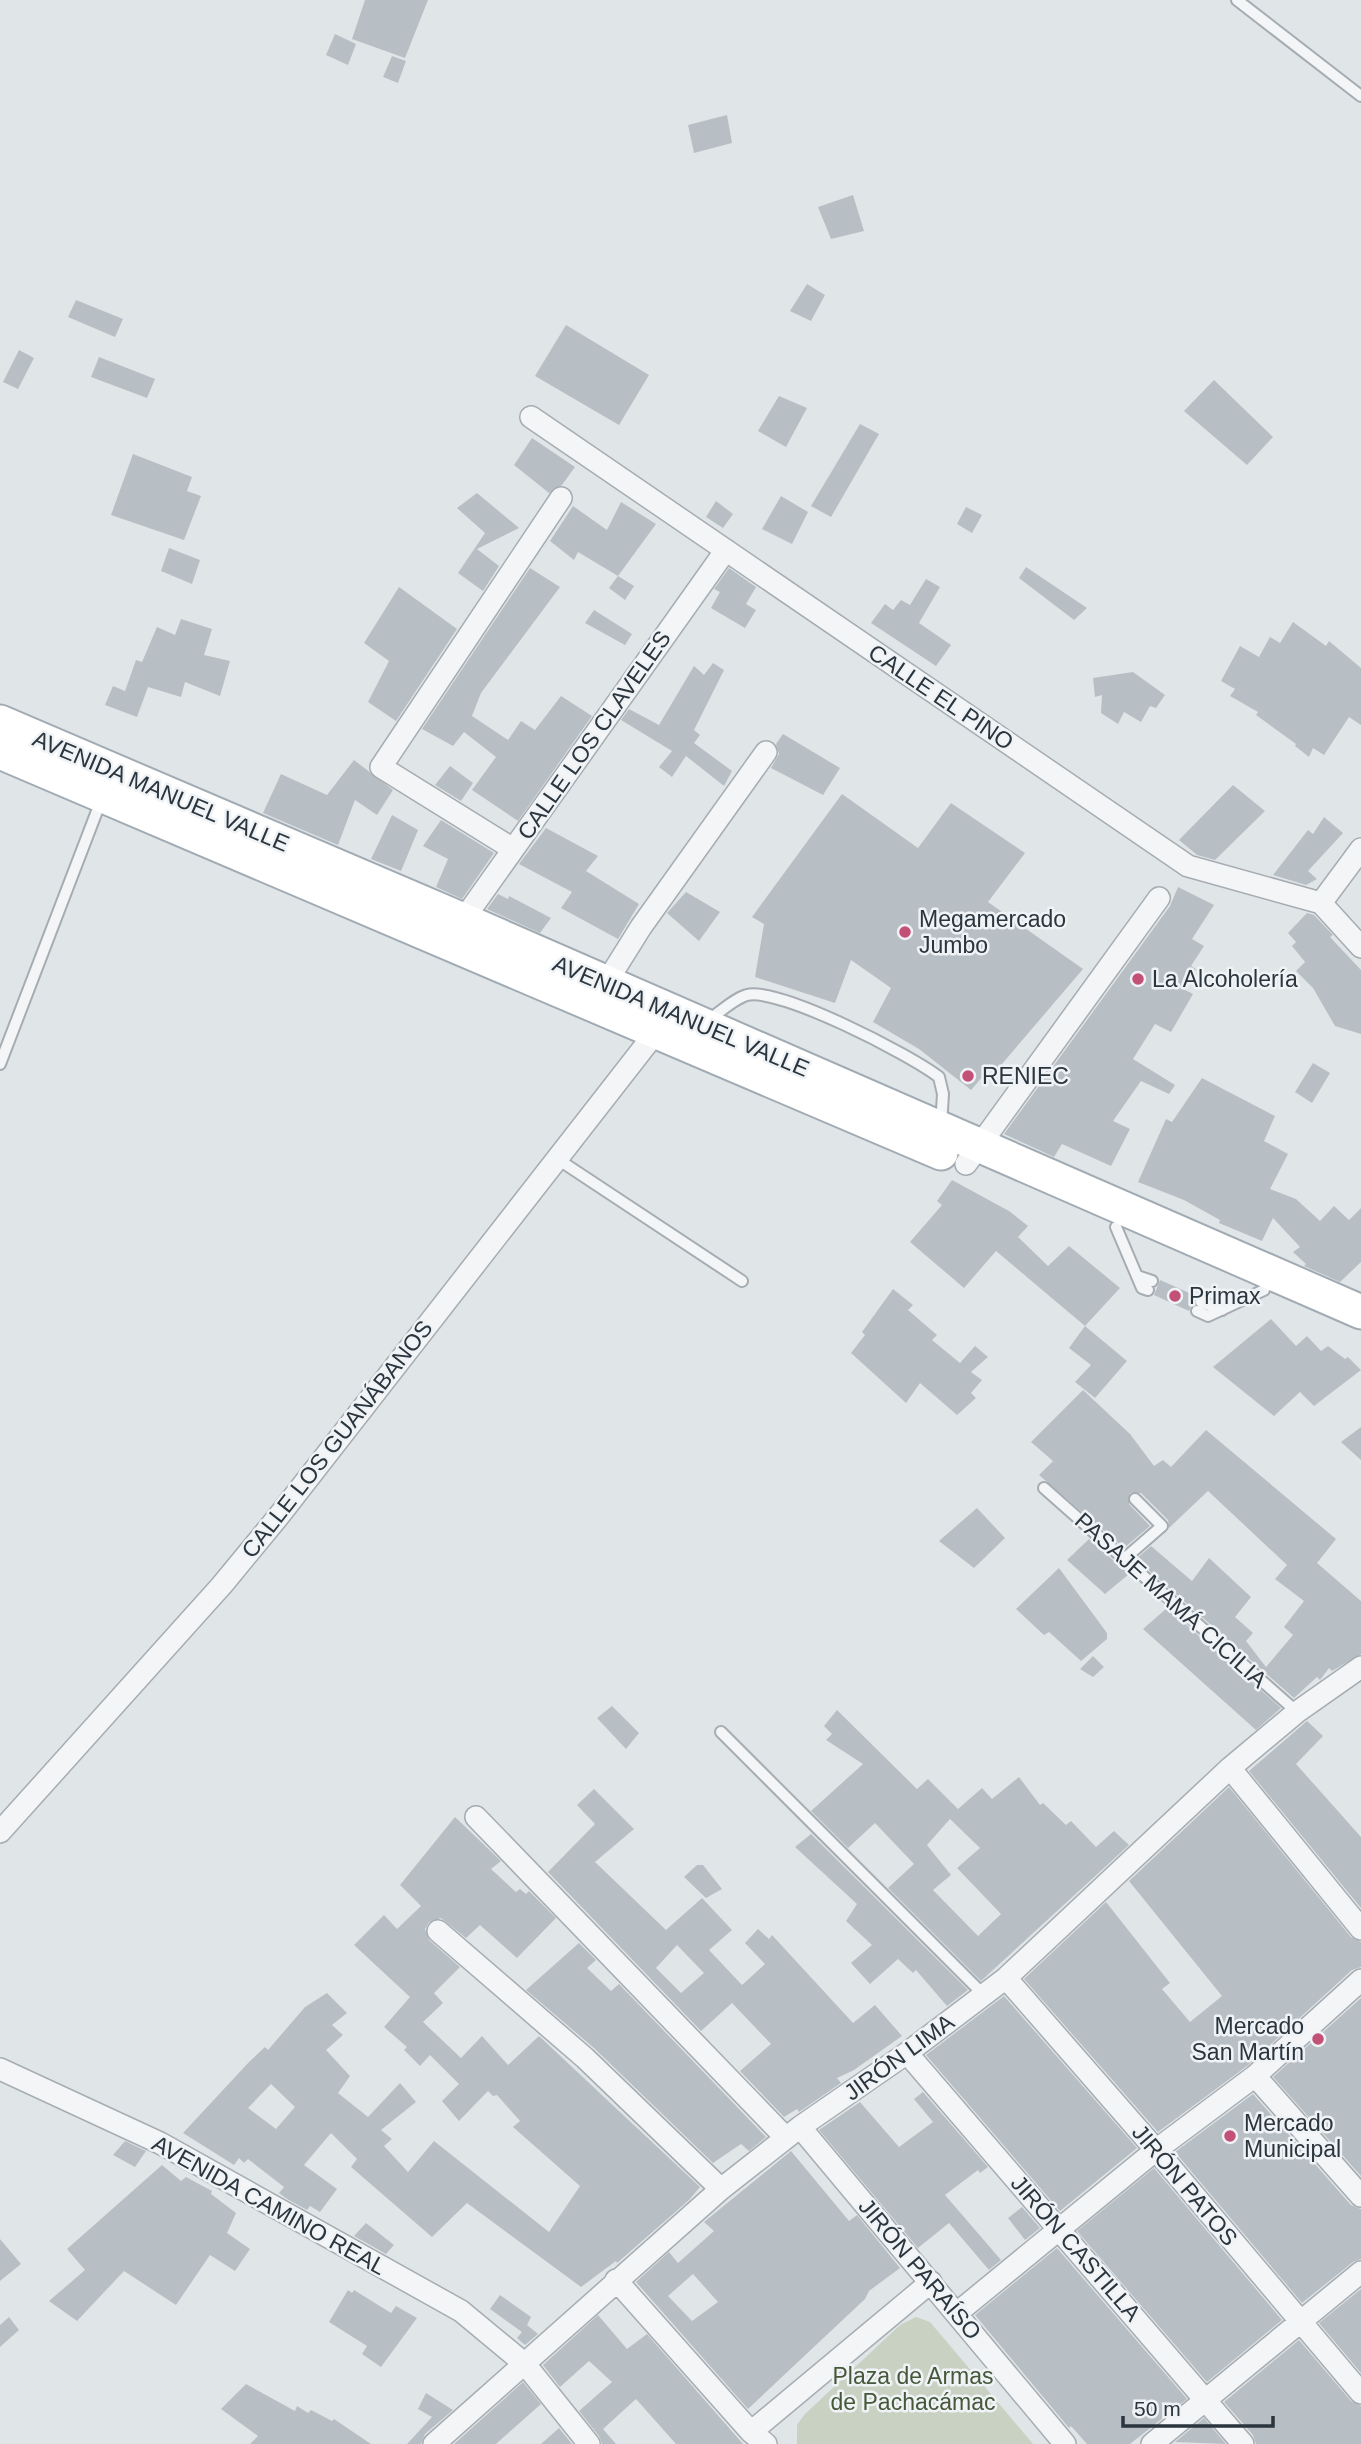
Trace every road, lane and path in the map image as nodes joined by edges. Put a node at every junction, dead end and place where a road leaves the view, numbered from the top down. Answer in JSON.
{"nodes":[{"id":1,"x":1237,"y":0,"type":"edge"},
{"id":2,"x":1361,"y":96,"type":"edge"},
{"id":3,"x":531,"y":417,"type":"dead end"},
{"id":4,"x":561,"y":498,"type":"dead end"},
{"id":5,"x":726,"y":550,"type":"junction"},
{"id":6,"x":0,"y":722,"type":"edge"},
{"id":7,"x":0,"y":752,"type":"edge"},
{"id":8,"x":766,"y":752,"type":"dead end"},
{"id":9,"x":103,"y":796,"type":"junction"},
{"id":10,"x":513,"y":849,"type":"junction"},
{"id":11,"x":1361,"y":849,"type":"edge"},
{"id":12,"x":1159,"y":898,"type":"dead end"},
{"id":13,"x":1321,"y":903,"type":"junction"},
{"id":14,"x":463,"y":920,"type":"junction"},
{"id":15,"x":1361,"y":947,"type":"edge"},
{"id":16,"x":606,"y":983,"type":"junction"},
{"id":17,"x":702,"y":1024,"type":"junction"},
{"id":18,"x":656,"y":1032,"type":"junction"},
{"id":19,"x":0,"y":1064,"type":"edge"},
{"id":20,"x":941,"y":1128,"type":"junction"},
{"id":21,"x":973,"y":1154,"type":"junction"},
{"id":22,"x":556,"y":1158,"type":"junction"},
{"id":23,"x":1116,"y":1227,"type":"junction"},
{"id":24,"x":742,"y":1281,"type":"dead end"},
{"id":25,"x":1150,"y":1286,"type":"dead end"},
{"id":26,"x":1264,"y":1290,"type":"junction"},
{"id":27,"x":1199,"y":1307,"type":"dead end"},
{"id":28,"x":1361,"y":1312,"type":"edge"},
{"id":29,"x":1361,"y":1333,"type":"edge"},
{"id":30,"x":1044,"y":1488,"type":"dead end"},
{"id":31,"x":1135,"y":1499,"type":"dead end"},
{"id":32,"x":1124,"y":1559,"type":"junction"},
{"id":33,"x":1361,"y":1667,"type":"edge"},
{"id":34,"x":1297,"y":1712,"type":"junction"},
{"id":35,"x":721,"y":1732,"type":"dead end"},
{"id":36,"x":1230,"y":1768,"type":"junction"},
{"id":37,"x":476,"y":1817,"type":"dead end"},
{"id":38,"x":0,"y":1832,"type":"edge"},
{"id":39,"x":1361,"y":1929,"type":"edge"},
{"id":40,"x":438,"y":1931,"type":"dead end"},
{"id":41,"x":1006,"y":1978,"type":"junction"},
{"id":42,"x":1361,"y":1980,"type":"edge"},
{"id":43,"x":984,"y":1996,"type":"junction"},
{"id":44,"x":907,"y":2053,"type":"junction"},
{"id":45,"x":0,"y":2069,"type":"edge"},
{"id":46,"x":1255,"y":2076,"type":"junction"},
{"id":47,"x":793,"y":2132,"type":"junction"},
{"id":48,"x":1156,"y":2150,"type":"junction"},
{"id":49,"x":721,"y":2189,"type":"junction"},
{"id":50,"x":1361,"y":2196,"type":"edge"},
{"id":51,"x":1060,"y":2229,"type":"junction"},
{"id":52,"x":1361,"y":2272,"type":"edge"},
{"id":53,"x":616,"y":2280,"type":"junction"},
{"id":54,"x":931,"y":2282,"type":"junction"},
{"id":55,"x":957,"y":2313,"type":"junction"},
{"id":56,"x":1300,"y":2321,"type":"junction"},
{"id":57,"x":525,"y":2364,"type":"junction"},
{"id":58,"x":1361,"y":2393,"type":"edge"},
{"id":59,"x":1205,"y":2399,"type":"junction"},
{"id":60,"x":759,"y":2438,"type":"edge"},
{"id":61,"x":434,"y":2444,"type":"edge"},
{"id":62,"x":589,"y":2444,"type":"edge"},
{"id":63,"x":1065,"y":2444,"type":"edge"},
{"id":64,"x":1152,"y":2444,"type":"edge"},
{"id":65,"x":1243,"y":2444,"type":"edge"}],
"edges":[{"from":1,"to":2,"type":"lane"},
{"from":3,"to":5,"type":"street","name":"CALLE EL PINO"},
{"from":4,"to":10,"type":"street"},
{"from":5,"to":10,"type":"street","name":"CALLE LOS CLAVELES"},
{"from":5,"to":13,"type":"street","name":"CALLE EL PINO"},
{"from":6,"to":14,"type":"main road","name":"AVENIDA MANUEL VALLE"},
{"from":7,"to":9,"type":"main road","name":"AVENIDA MANUEL VALLE"},
{"from":8,"to":16,"type":"street"},
{"from":9,"to":18,"type":"main road","name":"AVENIDA MANUEL VALLE"},
{"from":9,"to":19,"type":"lane"},
{"from":10,"to":14,"type":"street","name":"CALLE LOS CLAVELES"},
{"from":11,"to":13,"type":"street"},
{"from":12,"to":21,"type":"street"},
{"from":13,"to":15,"type":"street"},
{"from":14,"to":16,"type":"main road","name":"AVENIDA MANUEL VALLE"},
{"from":16,"to":17,"type":"main road","name":"AVENIDA MANUEL VALLE"},
{"from":17,"to":20,"type":"main road","name":"AVENIDA MANUEL VALLE"},
{"from":17,"to":20,"type":"lane"},
{"from":18,"to":21,"type":"main road","name":"AVENIDA MANUEL VALLE"},
{"from":18,"to":22,"type":"street","name":"CALLE LOS GUANÁBANOS"},
{"from":20,"to":21,"type":"main road","name":"AVENIDA MANUEL VALLE"},
{"from":21,"to":23,"type":"main road","name":"AVENIDA MANUEL VALLE"},
{"from":21,"to":28,"type":"main road","name":"AVENIDA MANUEL VALLE"},
{"from":22,"to":24,"type":"lane"},
{"from":22,"to":38,"type":"street","name":"CALLE LOS GUANÁBANOS"},
{"from":23,"to":25,"type":"lane"},
{"from":23,"to":26,"type":"main road","name":"AVENIDA MANUEL VALLE"},
{"from":26,"to":27,"type":"lane"},
{"from":26,"to":29,"type":"main road","name":"AVENIDA MANUEL VALLE"},
{"from":30,"to":32,"type":"lane","name":"PASAJE MAMÁ CICILIA"},
{"from":31,"to":32,"type":"lane"},
{"from":32,"to":34,"type":"lane","name":"PASAJE MAMÁ CICILIA"},
{"from":33,"to":34,"type":"street","name":"JIRÓN LIMA"},
{"from":34,"to":36,"type":"street","name":"JIRÓN LIMA"},
{"from":35,"to":43,"type":"lane"},
{"from":36,"to":39,"type":"street"},
{"from":36,"to":41,"type":"street","name":"JIRÓN LIMA"},
{"from":37,"to":47,"type":"street","name":"JIRÓN PARAÍSO"},
{"from":40,"to":49,"type":"street"},
{"from":41,"to":43,"type":"street","name":"JIRÓN LIMA"},
{"from":41,"to":48,"type":"street","name":"JIRÓN PATOS"},
{"from":42,"to":46,"type":"street"},
{"from":43,"to":44,"type":"street","name":"JIRÓN LIMA"},
{"from":44,"to":47,"type":"street","name":"JIRÓN LIMA"},
{"from":44,"to":51,"type":"street","name":"JIRÓN CASTILLA"},
{"from":45,"to":57,"type":"street","name":"AVENIDA CAMINO REAL"},
{"from":46,"to":48,"type":"street"},
{"from":46,"to":50,"type":"street"},
{"from":47,"to":49,"type":"street","name":"JIRÓN LIMA"},
{"from":47,"to":54,"type":"street","name":"JIRÓN PARAÍSO"},
{"from":48,"to":51,"type":"street"},
{"from":48,"to":56,"type":"street","name":"JIRÓN PATOS"},
{"from":49,"to":53,"type":"street","name":"JIRÓN LIMA"},
{"from":51,"to":55,"type":"street"},
{"from":51,"to":59,"type":"street","name":"JIRÓN CASTILLA"},
{"from":52,"to":56,"type":"street"},
{"from":53,"to":57,"type":"street","name":"JIRÓN LIMA"},
{"from":53,"to":60,"type":"street"},
{"from":54,"to":55,"type":"street","name":"JIRÓN PARAÍSO"},
{"from":54,"to":60,"type":"street"},
{"from":55,"to":63,"type":"street","name":"JIRÓN PARAÍSO"},
{"from":56,"to":58,"type":"street","name":"JIRÓN PATOS"},
{"from":56,"to":59,"type":"street"},
{"from":57,"to":61,"type":"street","name":"JIRÓN LIMA"},
{"from":57,"to":62,"type":"street","name":"AVENIDA CAMINO REAL"},
{"from":59,"to":64,"type":"street"},
{"from":59,"to":65,"type":"street","name":"JIRÓN CASTILLA"}]}
